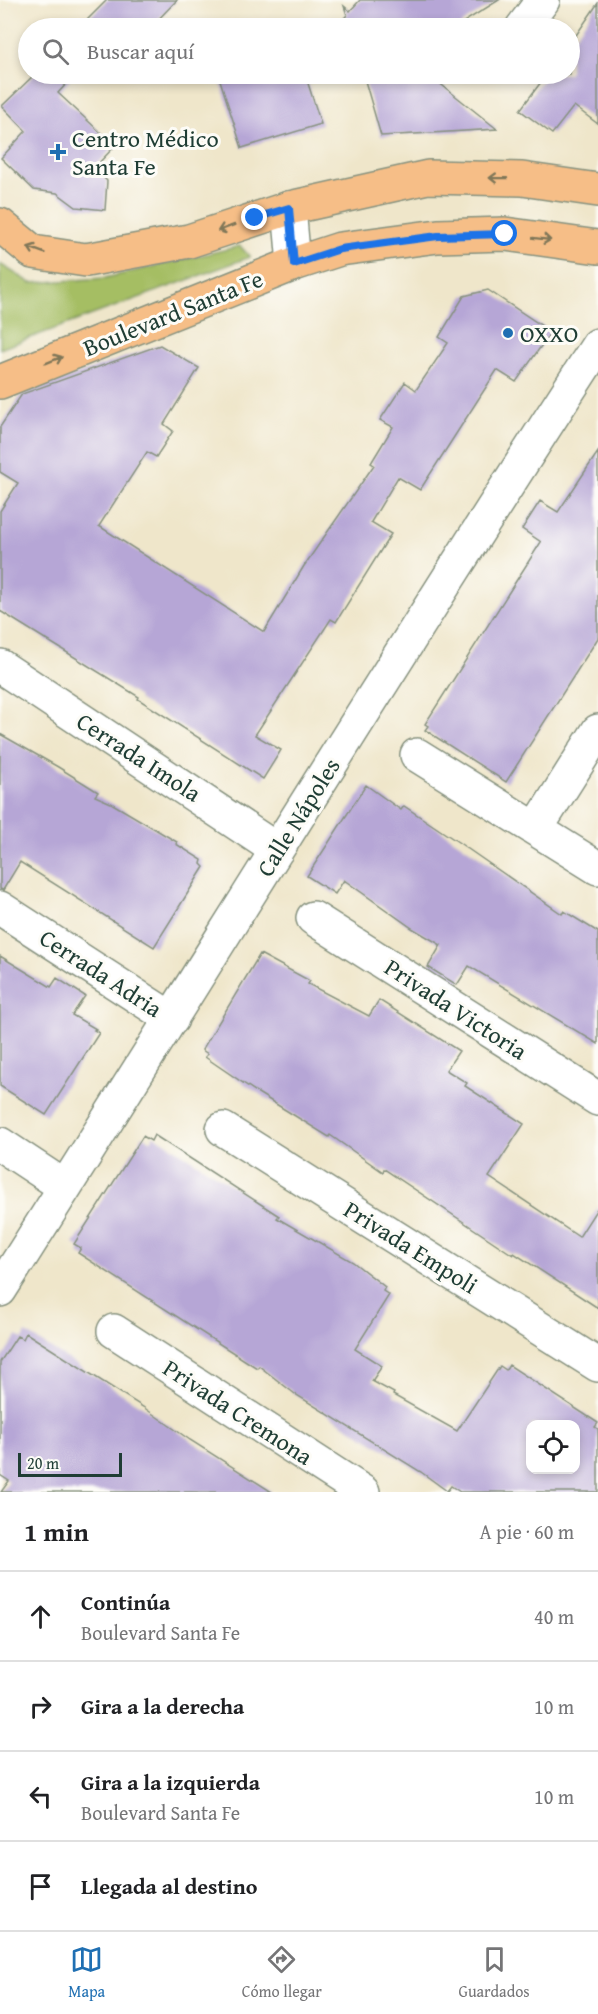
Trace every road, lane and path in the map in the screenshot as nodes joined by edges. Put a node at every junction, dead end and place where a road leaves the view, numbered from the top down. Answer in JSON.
{"nodes":[{"id":1,"x":543,"y":0,"type":"edge"},
{"id":2,"x":530,"y":18,"type":"edge"},
{"id":3,"x":598,"y":190,"type":"edge"},
{"id":4,"x":289,"y":208,"type":"junction"},
{"id":5,"x":0,"y":225,"type":"edge"},
{"id":6,"x":598,"y":247,"type":"edge"},
{"id":7,"x":294,"y":264,"type":"junction"},
{"id":8,"x":598,"y":345,"type":"edge"},
{"id":9,"x":0,"y":382,"type":"edge"},
{"id":10,"x":0,"y":666,"type":"edge"},
{"id":11,"x":598,"y":731,"type":"edge"},
{"id":12,"x":417,"y":755,"type":"dead end"},
{"id":13,"x":537,"y":829,"type":"junction"},
{"id":14,"x":277,"y":850,"type":"junction"},
{"id":15,"x":598,"y":868,"type":"edge"},
{"id":16,"x":0,"y":908,"type":"edge"},
{"id":17,"x":313,"y":918,"type":"dead end"},
{"id":18,"x":172,"y":1019,"type":"junction"},
{"id":19,"x":598,"y":1099,"type":"edge"},
{"id":20,"x":223,"y":1129,"type":"dead end"},
{"id":21,"x":0,"y":1144,"type":"edge"},
{"id":22,"x":65,"y":1187,"type":"junction"},
{"id":23,"x":0,"y":1290,"type":"edge"},
{"id":24,"x":114,"y":1331,"type":"dead end"},
{"id":25,"x":598,"y":1365,"type":"edge"},
{"id":26,"x":363,"y":1492,"type":"edge"}],
"edges":[{"from":1,"to":2,"type":"street"},
{"from":3,"to":4,"type":"main road","one_way":true},
{"from":4,"to":5,"type":"main road","one_way":true},
{"from":4,"to":7,"type":"street"},
{"from":7,"to":6,"type":"main road","name":"Boulevard Santa Fe","one_way":true},
{"from":9,"to":7,"type":"main road","name":"Boulevard Santa Fe","one_way":true},
{"from":8,"to":14,"type":"street","name":"Calle Nápoles"},
{"from":10,"to":14,"type":"street","name":"Cerrada Imola"},
{"from":11,"to":13,"type":"street"},
{"from":12,"to":13,"type":"street"},
{"from":13,"to":15,"type":"street"},
{"from":14,"to":18,"type":"street","name":"Calle Nápoles"},
{"from":16,"to":18,"type":"street","name":"Cerrada Adria"},
{"from":17,"to":19,"type":"street","name":"Privada Victoria"},
{"from":18,"to":22,"type":"street","name":"Calle Nápoles"},
{"from":20,"to":25,"type":"street","name":"Privada Empoli"},
{"from":21,"to":22,"type":"street"},
{"from":22,"to":23,"type":"street","name":"Calle Nápoles"},
{"from":24,"to":26,"type":"street","name":"Privada Cremona"}]}
